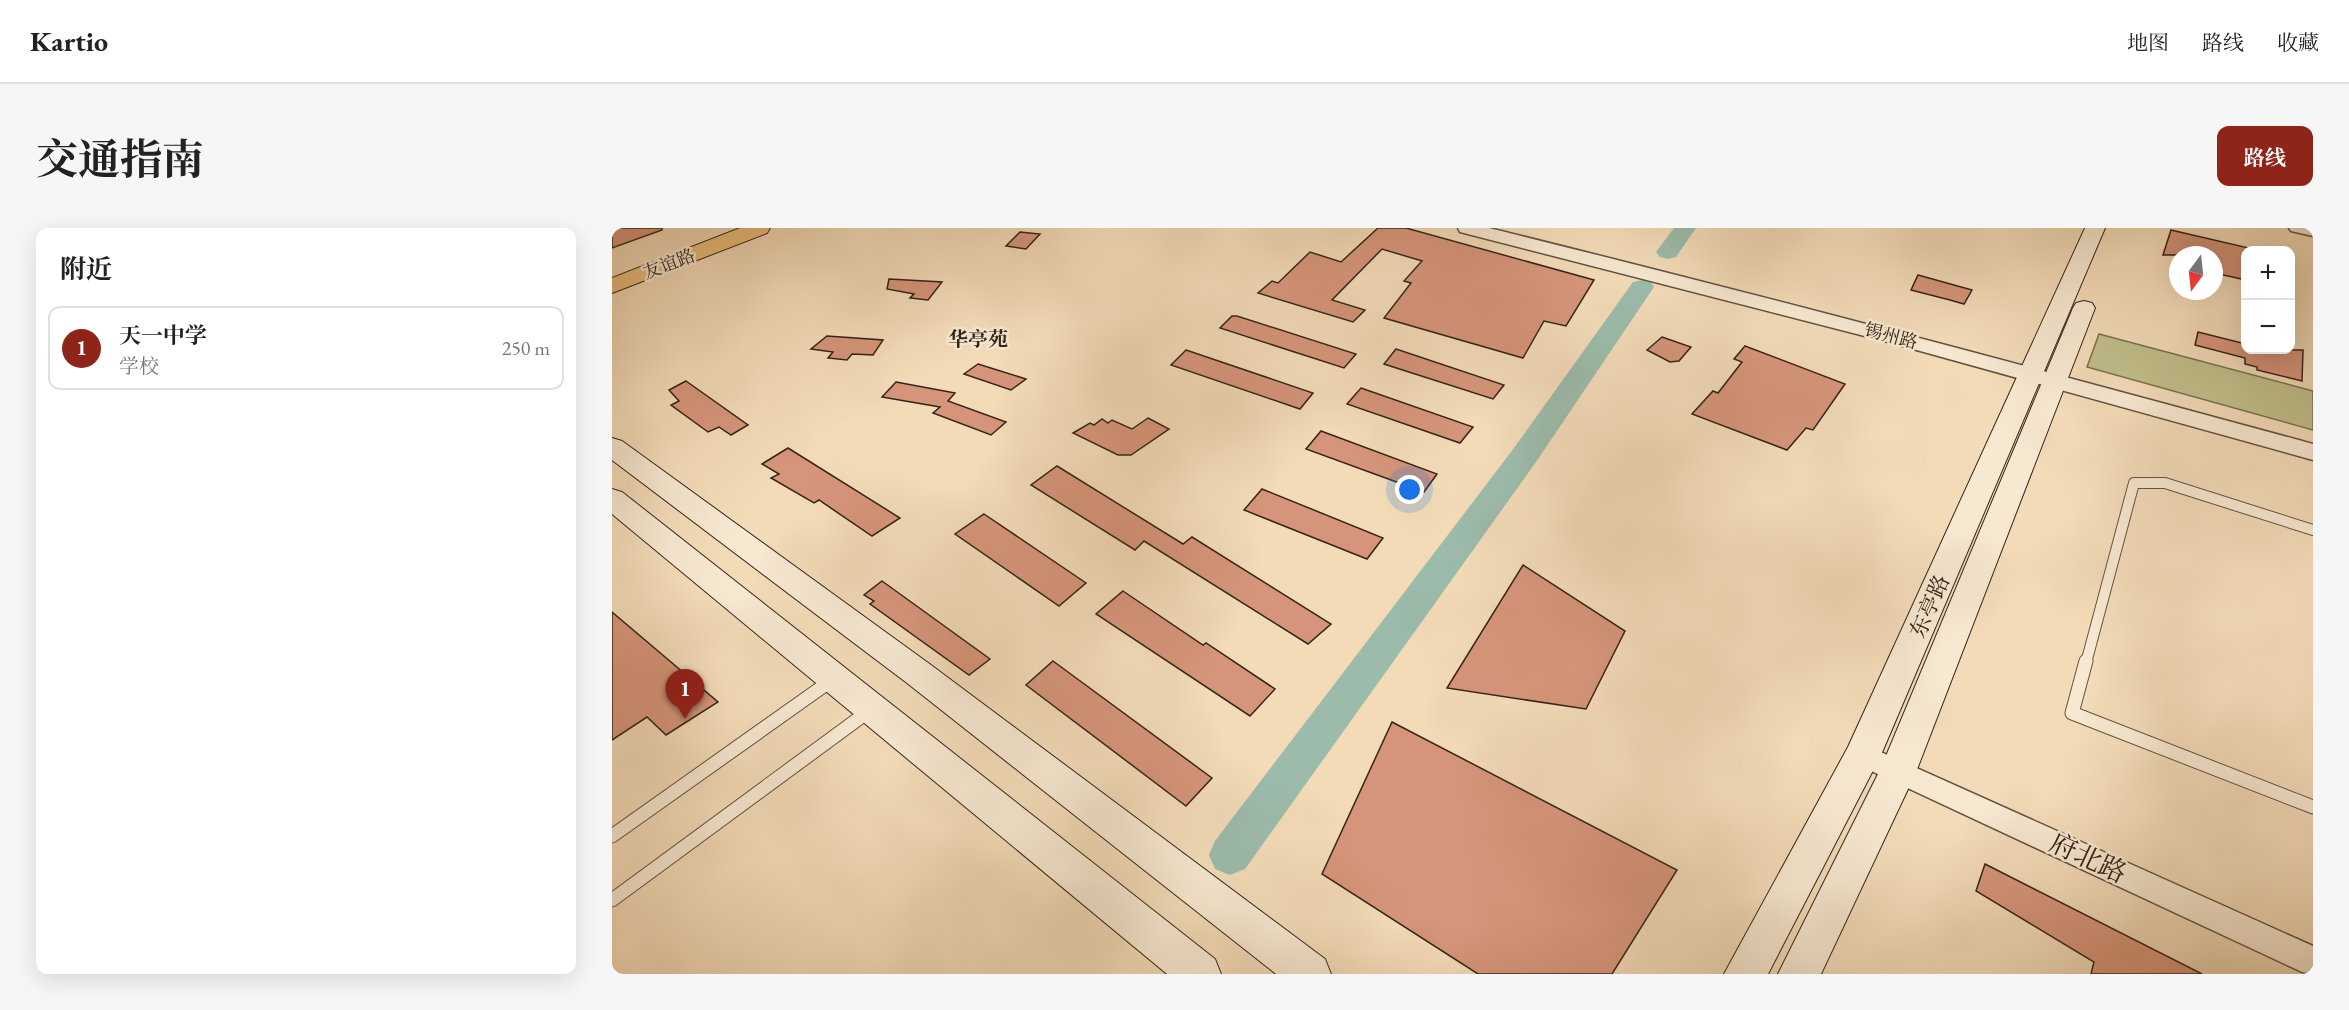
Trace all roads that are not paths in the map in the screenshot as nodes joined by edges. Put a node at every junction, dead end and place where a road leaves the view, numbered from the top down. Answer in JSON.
{"nodes":[{"id":1,"x":729,"y":228,"type":"edge"},
{"id":2,"x":759,"y":228,"type":"edge"},
{"id":3,"x":1467,"y":228,"type":"edge"},
{"id":4,"x":1499,"y":228,"type":"edge"},
{"id":5,"x":2095,"y":228,"type":"edge"},
{"id":6,"x":2116,"y":228,"type":"edge"},
{"id":7,"x":2296,"y":228,"type":"edge"},
{"id":8,"x":2313,"y":232,"type":"edge"},
{"id":9,"x":612,"y":274,"type":"edge"},
{"id":10,"x":612,"y":286,"type":"edge"},
{"id":11,"x":2046,"y":371,"type":"junction"},
{"id":12,"x":2313,"y":441,"type":"edge"},
{"id":13,"x":612,"y":447,"type":"edge"},
{"id":14,"x":2313,"y":452,"type":"edge"},
{"id":15,"x":612,"y":498,"type":"edge"},
{"id":16,"x":2313,"y":530,"type":"edge"},
{"id":17,"x":833,"y":679,"type":"junction"},
{"id":18,"x":871,"y":709,"type":"junction"},
{"id":19,"x":1863,"y":754,"type":"junction"},
{"id":20,"x":1898,"y":772,"type":"junction"},
{"id":21,"x":2313,"y":807,"type":"edge"},
{"id":22,"x":612,"y":836,"type":"edge"},
{"id":23,"x":612,"y":900,"type":"edge"},
{"id":24,"x":2313,"y":961,"type":"edge"},
{"id":25,"x":1200,"y":974,"type":"edge"},
{"id":26,"x":1310,"y":974,"type":"edge"},
{"id":27,"x":1745,"y":974,"type":"edge"},
{"id":28,"x":1799,"y":974,"type":"edge"}],
"edges":[{"from":1,"to":9,"type":"main road","name":"友谊路"},
{"from":2,"to":10,"type":"main road","name":"友谊路"},
{"from":3,"to":11,"type":"street","name":"锡州路"},
{"from":4,"to":11,"type":"street","name":"锡州路"},
{"from":5,"to":11,"type":"main road","name":"东亭路"},
{"from":6,"to":11,"type":"main road","name":"东亭路"},
{"from":7,"to":8,"type":"street"},
{"from":11,"to":12,"type":"street","name":"锡州路"},
{"from":11,"to":14,"type":"street","name":"锡州路"},
{"from":11,"to":19,"type":"main road","name":"东亭路"},
{"from":11,"to":20,"type":"main road","name":"东亭路"},
{"from":13,"to":26,"type":"main road"},
{"from":15,"to":17,"type":"main road"},
{"from":16,"to":21,"type":"lane"},
{"from":17,"to":18,"type":"main road"},
{"from":17,"to":22,"type":"lane"},
{"from":18,"to":23,"type":"lane"},
{"from":18,"to":25,"type":"main road"},
{"from":19,"to":20,"type":"street","name":"府北路"},
{"from":19,"to":27,"type":"main road","name":"东亭路"},
{"from":20,"to":24,"type":"street","name":"府北路"},
{"from":20,"to":28,"type":"main road","name":"东亭路"}]}
